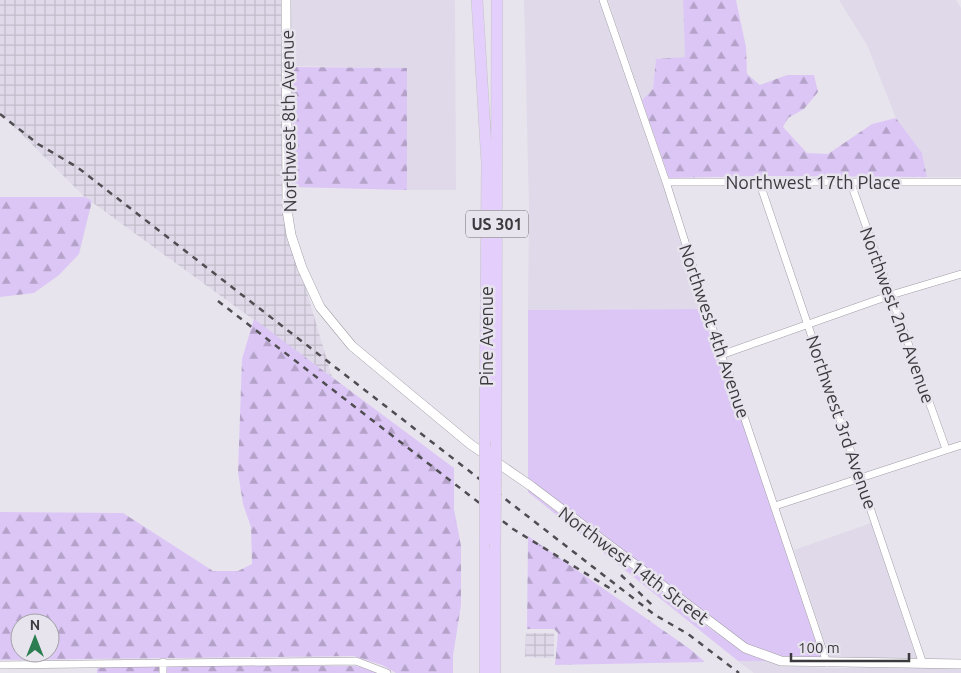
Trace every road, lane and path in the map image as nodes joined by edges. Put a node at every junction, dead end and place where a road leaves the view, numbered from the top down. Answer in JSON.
{"nodes":[{"id":1,"x":286,"y":0,"type":"edge"},
{"id":2,"x":477,"y":0,"type":"edge"},
{"id":3,"x":497,"y":0,"type":"edge"},
{"id":4,"x":603,"y":0,"type":"edge"},
{"id":5,"x":483,"y":87,"type":"junction"},
{"id":6,"x":497,"y":87,"type":"junction"},
{"id":7,"x":759,"y":181,"type":"junction"},
{"id":8,"x":850,"y":181,"type":"junction"},
{"id":9,"x":666,"y":182,"type":"junction"},
{"id":10,"x":961,"y":182,"type":"edge"},
{"id":11,"x":961,"y":274,"type":"edge"},
{"id":12,"x":891,"y":295,"type":"junction"},
{"id":13,"x":809,"y":325,"type":"junction"},
{"id":14,"x":352,"y":346,"type":"joint"},
{"id":15,"x":721,"y":355,"type":"junction"},
{"id":16,"x":961,"y":445,"type":"edge"},
{"id":17,"x":946,"y":449,"type":"junction"},
{"id":18,"x":861,"y":479,"type":"junction"},
{"id":19,"x":775,"y":506,"type":"junction"},
{"id":20,"x":163,"y":662,"type":"junction"},
{"id":21,"x":827,"y":663,"type":"junction"},
{"id":22,"x":39,"y":664,"type":"junction"},
{"id":23,"x":923,"y":664,"type":"junction"},
{"id":24,"x":961,"y":664,"type":"edge"},
{"id":25,"x":0,"y":665,"type":"edge"},
{"id":26,"x":39,"y":673,"type":"edge"},
{"id":27,"x":163,"y":673,"type":"edge"},
{"id":28,"x":387,"y":673,"type":"edge"},
{"id":29,"x":485,"y":673,"type":"edge"},
{"id":30,"x":495,"y":673,"type":"edge"}],
"edges":[{"from":1,"to":14,"type":"street","name":"Northwest 8th Avenue"},
{"from":2,"to":5,"type":"highway","name":"Pine Avenue","number":"US 301"},
{"from":3,"to":6,"type":"highway","name":"Pine Avenue","number":"US 301"},
{"from":4,"to":9,"type":"street","name":"Northwest 4th Avenue"},
{"from":5,"to":6,"type":"highway"},
{"from":5,"to":29,"type":"highway","name":"Pine Avenue","number":"US 301","bridge":true},
{"from":6,"to":30,"type":"highway","name":"Pine Avenue","number":"US 301","bridge":true},
{"from":7,"to":8,"type":"street","name":"Northwest 17th Place"},
{"from":7,"to":9,"type":"street","name":"Northwest 17th Place"},
{"from":7,"to":13,"type":"street","name":"Northwest 3rd Avenue"},
{"from":8,"to":10,"type":"street","name":"Northwest 17th Place"},
{"from":8,"to":12,"type":"street","name":"Northwest 2nd Avenue"},
{"from":9,"to":15,"type":"street","name":"Northwest 4th Avenue"},
{"from":11,"to":12,"type":"street"},
{"from":12,"to":13,"type":"street"},
{"from":12,"to":17,"type":"street","name":"Northwest 2nd Avenue"},
{"from":13,"to":15,"type":"street"},
{"from":13,"to":18,"type":"street","name":"Northwest 3rd Avenue"},
{"from":14,"to":21,"type":"street","name":"Northwest 14th Street"},
{"from":15,"to":19,"type":"street","name":"Northwest 4th Avenue"},
{"from":16,"to":17,"type":"street"},
{"from":17,"to":18,"type":"street"},
{"from":18,"to":19,"type":"street"},
{"from":18,"to":23,"type":"street","name":"Northwest 3rd Avenue"},
{"from":19,"to":21,"type":"street","name":"Northwest 4th Avenue"},
{"from":20,"to":22,"type":"street"},
{"from":20,"to":27,"type":"street"},
{"from":20,"to":28,"type":"street"},
{"from":21,"to":23,"type":"street","name":"Northwest 14th Street"},
{"from":22,"to":25,"type":"street"},
{"from":22,"to":26,"type":"street"},
{"from":23,"to":24,"type":"street","name":"Northwest 14th Street"}]}
